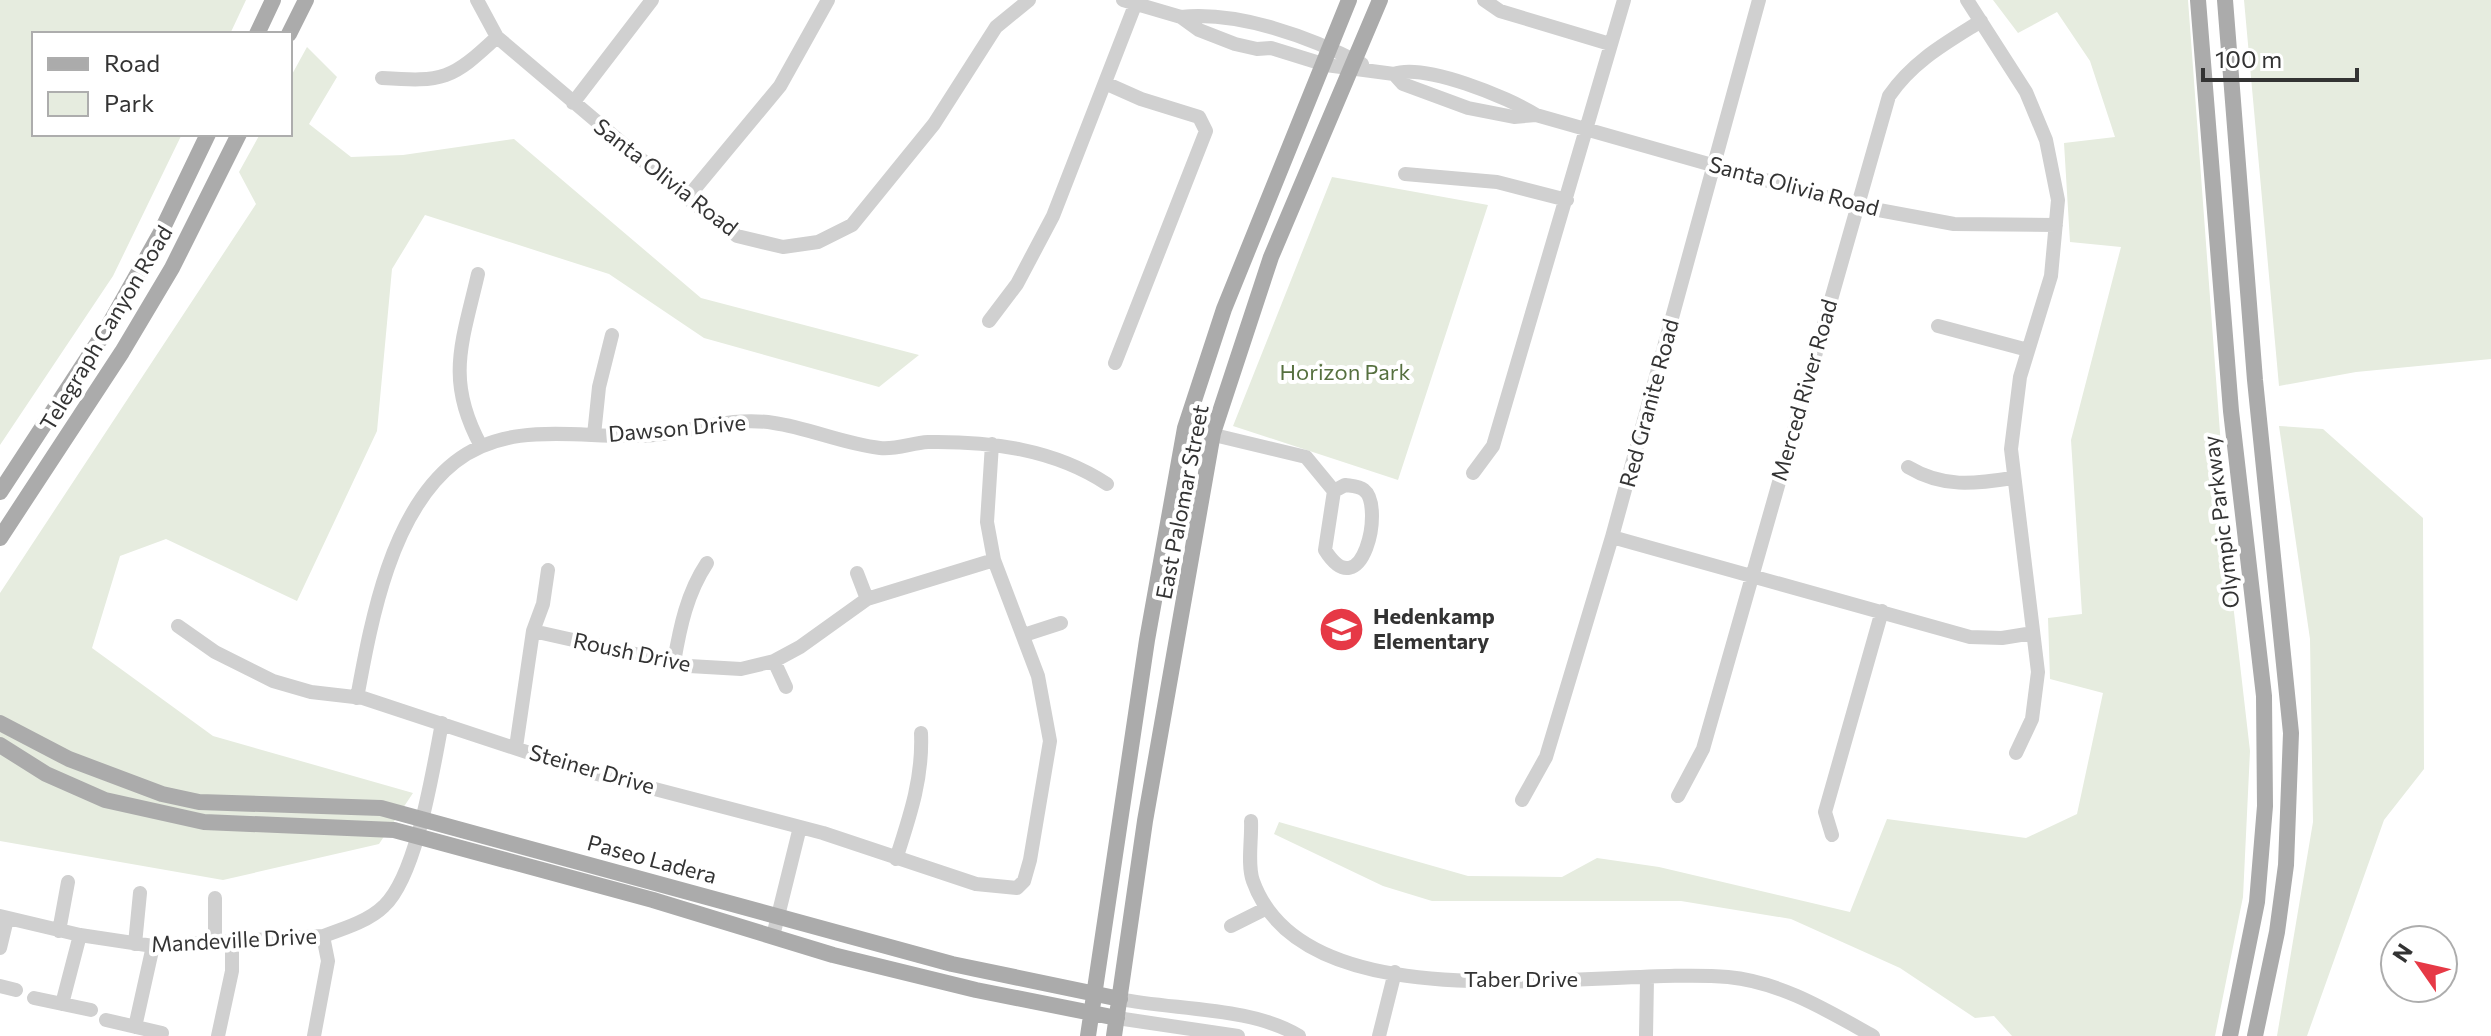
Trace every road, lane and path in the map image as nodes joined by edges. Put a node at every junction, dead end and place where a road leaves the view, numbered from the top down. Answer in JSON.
{"nodes":[{"id":1,"x":273,"y":0,"type":"edge"},
{"id":2,"x":306,"y":0,"type":"edge"},
{"id":3,"x":477,"y":0,"type":"edge"},
{"id":4,"x":652,"y":0,"type":"edge"},
{"id":5,"x":828,"y":0,"type":"edge"},
{"id":6,"x":1029,"y":0,"type":"edge"},
{"id":7,"x":1349,"y":0,"type":"edge"},
{"id":8,"x":1380,"y":0,"type":"edge"},
{"id":9,"x":1484,"y":0,"type":"edge"},
{"id":10,"x":1624,"y":0,"type":"edge"},
{"id":11,"x":1759,"y":0,"type":"edge"},
{"id":12,"x":1967,"y":0,"type":"edge"},
{"id":13,"x":2198,"y":0,"type":"edge"},
{"id":14,"x":2225,"y":0,"type":"edge"},
{"id":15,"x":1132,"y":1,"type":"edge"},
{"id":16,"x":1181,"y":17,"type":"junction"},
{"id":17,"x":1981,"y":21,"type":"junction"},
{"id":18,"x":258,"y":32,"type":"edge"},
{"id":19,"x":290,"y":32,"type":"edge"},
{"id":20,"x":497,"y":37,"type":"junction"},
{"id":21,"x":1610,"y":44,"type":"junction"},
{"id":22,"x":1329,"y":58,"type":"junction"},
{"id":23,"x":1352,"y":65,"type":"junction"},
{"id":24,"x":1394,"y":74,"type":"junction"},
{"id":25,"x":382,"y":78,"type":"dead end"},
{"id":26,"x":1105,"y":83,"type":"junction"},
{"id":27,"x":573,"y":103,"type":"junction"},
{"id":28,"x":1536,"y":115,"type":"junction"},
{"id":29,"x":1587,"y":130,"type":"junction"},
{"id":30,"x":207,"y":136,"type":"edge"},
{"id":31,"x":238,"y":136,"type":"edge"},
{"id":32,"x":1714,"y":165,"type":"junction"},
{"id":33,"x":1405,"y":174,"type":"dead end"},
{"id":34,"x":687,"y":198,"type":"junction"},
{"id":35,"x":1567,"y":200,"type":"junction"},
{"id":36,"x":1857,"y":206,"type":"junction"},
{"id":37,"x":2056,"y":225,"type":"junction"},
{"id":38,"x":478,"y":274,"type":"dead end"},
{"id":39,"x":989,"y":321,"type":"dead end"},
{"id":40,"x":1938,"y":326,"type":"dead end"},
{"id":41,"x":612,"y":335,"type":"dead end"},
{"id":42,"x":2028,"y":350,"type":"junction"},
{"id":43,"x":1115,"y":363,"type":"dead end"},
{"id":44,"x":2258,"y":408,"type":"junction"},
{"id":45,"x":2231,"y":411,"type":"junction"},
{"id":46,"x":1185,"y":428,"type":"junction"},
{"id":47,"x":1213,"y":433,"type":"junction"},
{"id":48,"x":594,"y":435,"type":"junction"},
{"id":49,"x":992,"y":444,"type":"junction"},
{"id":50,"x":481,"y":446,"type":"junction"},
{"id":51,"x":1908,"y":467,"type":"dead end"},
{"id":52,"x":1473,"y":473,"type":"dead end"},
{"id":53,"x":2013,"y":478,"type":"junction"},
{"id":54,"x":1107,"y":484,"type":"dead end"},
{"id":55,"x":1334,"y":491,"type":"junction"},
{"id":56,"x":0,"y":492,"type":"edge"},
{"id":57,"x":1612,"y":537,"type":"junction"},
{"id":58,"x":0,"y":538,"type":"edge"},
{"id":59,"x":994,"y":560,"type":"junction"},
{"id":60,"x":707,"y":563,"type":"dead end"},
{"id":61,"x":548,"y":570,"type":"dead end"},
{"id":62,"x":857,"y":573,"type":"dead end"},
{"id":63,"x":1752,"y":574,"type":"junction"},
{"id":64,"x":867,"y":599,"type":"junction"},
{"id":65,"x":1882,"y":611,"type":"junction"},
{"id":66,"x":1061,"y":623,"type":"dead end"},
{"id":67,"x":178,"y":626,"type":"dead end"},
{"id":68,"x":533,"y":631,"type":"junction"},
{"id":69,"x":2033,"y":633,"type":"junction"},
{"id":70,"x":1024,"y":635,"type":"junction"},
{"id":71,"x":774,"y":661,"type":"junction"},
{"id":72,"x":674,"y":662,"type":"junction"},
{"id":73,"x":786,"y":687,"type":"dead end"},
{"id":74,"x":357,"y":698,"type":"junction"},
{"id":75,"x":0,"y":723,"type":"edge"},
{"id":76,"x":442,"y":723,"type":"junction"},
{"id":77,"x":921,"y":733,"type":"dead end"},
{"id":78,"x":0,"y":745,"type":"edge"},
{"id":79,"x":516,"y":747,"type":"junction"},
{"id":80,"x":2016,"y":753,"type":"dead end"},
{"id":81,"x":1678,"y":796,"type":"dead end"},
{"id":82,"x":1522,"y":800,"type":"dead end"},
{"id":83,"x":1251,"y":821,"type":"dead end"},
{"id":84,"x":419,"y":827,"type":"junction"},
{"id":85,"x":800,"y":827,"type":"junction"},
{"id":86,"x":1832,"y":835,"type":"dead end"},
{"id":87,"x":896,"y":859,"type":"junction"},
{"id":88,"x":68,"y":882,"type":"dead end"},
{"id":89,"x":140,"y":893,"type":"dead end"},
{"id":90,"x":215,"y":898,"type":"dead end"},
{"id":91,"x":1267,"y":908,"type":"junction"},
{"id":92,"x":777,"y":916,"type":"junction"},
{"id":93,"x":4,"y":918,"type":"edge"},
{"id":94,"x":1231,"y":926,"type":"dead end"},
{"id":95,"x":59,"y":931,"type":"junction"},
{"id":96,"x":80,"y":935,"type":"junction"},
{"id":97,"x":323,"y":936,"type":"junction"},
{"id":98,"x":773,"y":936,"type":"junction"},
{"id":99,"x":232,"y":942,"type":"junction"},
{"id":100,"x":135,"y":944,"type":"junction"},
{"id":101,"x":215,"y":944,"type":"junction"},
{"id":102,"x":153,"y":946,"type":"junction"},
{"id":103,"x":0,"y":948,"type":"edge"},
{"id":104,"x":1395,"y":972,"type":"junction"},
{"id":105,"x":1647,"y":979,"type":"junction"},
{"id":106,"x":0,"y":986,"type":"edge"},
{"id":107,"x":16,"y":990,"type":"dead end"},
{"id":108,"x":1094,"y":992,"type":"junction"},
{"id":109,"x":34,"y":998,"type":"dead end"},
{"id":110,"x":1120,"y":999,"type":"junction"},
{"id":111,"x":62,"y":1004,"type":"junction"},
{"id":112,"x":91,"y":1010,"type":"dead end"},
{"id":113,"x":1091,"y":1012,"type":"junction"},
{"id":114,"x":1117,"y":1018,"type":"junction"},
{"id":115,"x":106,"y":1020,"type":"dead end"},
{"id":116,"x":135,"y":1027,"type":"junction"},
{"id":117,"x":1844,"y":1029,"type":"edge"},
{"id":118,"x":162,"y":1033,"type":"dead end"},
{"id":119,"x":218,"y":1036,"type":"edge"},
{"id":120,"x":314,"y":1036,"type":"edge"},
{"id":121,"x":1088,"y":1036,"type":"edge"},
{"id":122,"x":1114,"y":1036,"type":"edge"},
{"id":123,"x":1238,"y":1036,"type":"edge"},
{"id":124,"x":1299,"y":1036,"type":"edge"},
{"id":125,"x":1379,"y":1036,"type":"edge"},
{"id":126,"x":1646,"y":1036,"type":"edge"},
{"id":127,"x":1873,"y":1036,"type":"edge"},
{"id":128,"x":2230,"y":1036,"type":"edge"},
{"id":129,"x":2255,"y":1036,"type":"edge"}],
"edges":[{"from":1,"to":18,"type":"main road"},
{"from":2,"to":19,"type":"main road"},
{"from":3,"to":20,"type":"street","name":"Santa Olivia Road"},
{"from":4,"to":27,"type":"street"},
{"from":5,"to":34,"type":"street"},
{"from":6,"to":34,"type":"street","name":"Santa Olivia Road"},
{"from":7,"to":22,"type":"main road","name":"East Palomar Street"},
{"from":8,"to":23,"type":"main road","name":"East Palomar Street"},
{"from":9,"to":21,"type":"street"},
{"from":10,"to":21,"type":"street"},
{"from":11,"to":32,"type":"street","name":"Red Granite Road"},
{"from":12,"to":17,"type":"street"},
{"from":13,"to":45,"type":"main road","name":"Olympic Parkway"},
{"from":14,"to":44,"type":"main road"},
{"from":15,"to":16,"type":"street","name":"Santa Olivia Road"},
{"from":15,"to":26,"type":"street"},
{"from":16,"to":22,"type":"street","name":"Santa Olivia Road"},
{"from":16,"to":22,"type":"street","name":"Santa Olivia Road"},
{"from":17,"to":36,"type":"street","name":"Merced River Road"},
{"from":17,"to":37,"type":"street"},
{"from":20,"to":25,"type":"street"},
{"from":20,"to":27,"type":"street","name":"Santa Olivia Road"},
{"from":21,"to":29,"type":"street"},
{"from":22,"to":23,"type":"street","name":"Santa Olivia Road"},
{"from":22,"to":46,"type":"main road","name":"East Palomar Street"},
{"from":23,"to":24,"type":"street","name":"Santa Olivia Road"},
{"from":23,"to":47,"type":"main road","name":"East Palomar Street"},
{"from":24,"to":28,"type":"street","name":"Santa Olivia Road"},
{"from":24,"to":28,"type":"street","name":"Santa Olivia Road"},
{"from":26,"to":39,"type":"street"},
{"from":26,"to":43,"type":"street"},
{"from":27,"to":34,"type":"street","name":"Santa Olivia Road"},
{"from":28,"to":29,"type":"street","name":"Santa Olivia Road"},
{"from":29,"to":32,"type":"street","name":"Santa Olivia Road"},
{"from":29,"to":35,"type":"street"},
{"from":30,"to":56,"type":"main road","name":"Telegraph Canyon Road"},
{"from":31,"to":58,"type":"main road","name":"Telegraph Canyon Road"},
{"from":32,"to":36,"type":"street","name":"Santa Olivia Road"},
{"from":32,"to":57,"type":"street","name":"Red Granite Road"},
{"from":33,"to":35,"type":"street"},
{"from":35,"to":52,"type":"street"},
{"from":36,"to":37,"type":"street","name":"Santa Olivia Road"},
{"from":36,"to":63,"type":"street","name":"Merced River Road"},
{"from":37,"to":42,"type":"street"},
{"from":38,"to":50,"type":"street"},
{"from":40,"to":42,"type":"street"},
{"from":41,"to":48,"type":"street"},
{"from":42,"to":53,"type":"street"},
{"from":44,"to":45,"type":"main road"},
{"from":44,"to":129,"type":"main road"},
{"from":45,"to":128,"type":"main road","name":"Olympic Parkway"},
{"from":46,"to":47,"type":"street"},
{"from":46,"to":108,"type":"main road","name":"East Palomar Street"},
{"from":47,"to":55,"type":"street"},
{"from":47,"to":110,"type":"main road","name":"East Palomar Street"},
{"from":48,"to":49,"type":"street","name":"Dawson Drive"},
{"from":48,"to":50,"type":"street","name":"Dawson Drive"},
{"from":49,"to":54,"type":"street","name":"Dawson Drive"},
{"from":49,"to":59,"type":"street"},
{"from":50,"to":74,"type":"street","name":"Dawson Drive"},
{"from":51,"to":53,"type":"street"},
{"from":53,"to":69,"type":"street"},
{"from":55,"to":55,"type":"street"},
{"from":57,"to":63,"type":"street"},
{"from":57,"to":82,"type":"street","name":"Red Granite Road"},
{"from":59,"to":64,"type":"street","name":"Roush Drive"},
{"from":59,"to":70,"type":"street"},
{"from":60,"to":72,"type":"street"},
{"from":61,"to":68,"type":"street"},
{"from":62,"to":64,"type":"street"},
{"from":63,"to":65,"type":"street"},
{"from":63,"to":81,"type":"street","name":"Merced River Road"},
{"from":64,"to":71,"type":"street","name":"Roush Drive"},
{"from":65,"to":69,"type":"street"},
{"from":65,"to":86,"type":"street"},
{"from":66,"to":70,"type":"street"},
{"from":67,"to":74,"type":"street","name":"Steiner Drive"},
{"from":68,"to":72,"type":"street","name":"Roush Drive"},
{"from":68,"to":79,"type":"street"},
{"from":69,"to":80,"type":"street"},
{"from":70,"to":87,"type":"street","name":"Steiner Drive"},
{"from":71,"to":72,"type":"street","name":"Roush Drive"},
{"from":71,"to":73,"type":"street"},
{"from":74,"to":76,"type":"street","name":"Steiner Drive"},
{"from":75,"to":84,"type":"main road","name":"Paseo Ladera"},
{"from":76,"to":79,"type":"street","name":"Steiner Drive"},
{"from":76,"to":84,"type":"street","name":"Mandeville Drive"},
{"from":77,"to":87,"type":"street"},
{"from":78,"to":84,"type":"main road","name":"Paseo Ladera"},
{"from":79,"to":85,"type":"street","name":"Steiner Drive"},
{"from":83,"to":91,"type":"street","name":"Taber Drive"},
{"from":84,"to":92,"type":"main road","name":"Paseo Ladera"},
{"from":84,"to":97,"type":"street","name":"Mandeville Drive"},
{"from":84,"to":98,"type":"main road","name":"Paseo Ladera"},
{"from":85,"to":87,"type":"street","name":"Steiner Drive"},
{"from":85,"to":92,"type":"street"},
{"from":88,"to":95,"type":"street"},
{"from":89,"to":100,"type":"street"},
{"from":90,"to":101,"type":"street"},
{"from":91,"to":94,"type":"street"},
{"from":91,"to":104,"type":"street","name":"Taber Drive"},
{"from":92,"to":98,"type":"street"},
{"from":92,"to":108,"type":"main road","name":"Paseo Ladera"},
{"from":93,"to":95,"type":"street","name":"Mandeville Drive"},
{"from":93,"to":103,"type":"street"},
{"from":95,"to":96,"type":"street","name":"Mandeville Drive"},
{"from":96,"to":100,"type":"street","name":"Mandeville Drive"},
{"from":96,"to":111,"type":"street"},
{"from":97,"to":99,"type":"street","name":"Mandeville Drive"},
{"from":97,"to":120,"type":"street"},
{"from":98,"to":113,"type":"main road","name":"Paseo Ladera"},
{"from":99,"to":101,"type":"street","name":"Mandeville Drive"},
{"from":99,"to":119,"type":"street"},
{"from":100,"to":102,"type":"street","name":"Mandeville Drive"},
{"from":101,"to":102,"type":"street","name":"Mandeville Drive"},
{"from":102,"to":116,"type":"street"},
{"from":104,"to":105,"type":"street","name":"Taber Drive"},
{"from":104,"to":125,"type":"street"},
{"from":105,"to":117,"type":"street","name":"Taber Drive"},
{"from":105,"to":126,"type":"street"},
{"from":106,"to":107,"type":"street"},
{"from":108,"to":110,"type":"main road","name":"Paseo Ladera"},
{"from":108,"to":113,"type":"main road","name":"East Palomar Street"},
{"from":109,"to":111,"type":"street"},
{"from":110,"to":114,"type":"main road","name":"East Palomar Street"},
{"from":110,"to":124,"type":"street","name":"Paseo Ladera"},
{"from":111,"to":112,"type":"street"},
{"from":113,"to":114,"type":"main road","name":"Paseo Ladera"},
{"from":113,"to":121,"type":"main road","name":"East Palomar Street"},
{"from":114,"to":122,"type":"main road","name":"East Palomar Street"},
{"from":114,"to":123,"type":"street","name":"Paseo Ladera"},
{"from":115,"to":116,"type":"street"},
{"from":116,"to":118,"type":"street"},
{"from":117,"to":127,"type":"street","name":"Taber Drive"}]}
